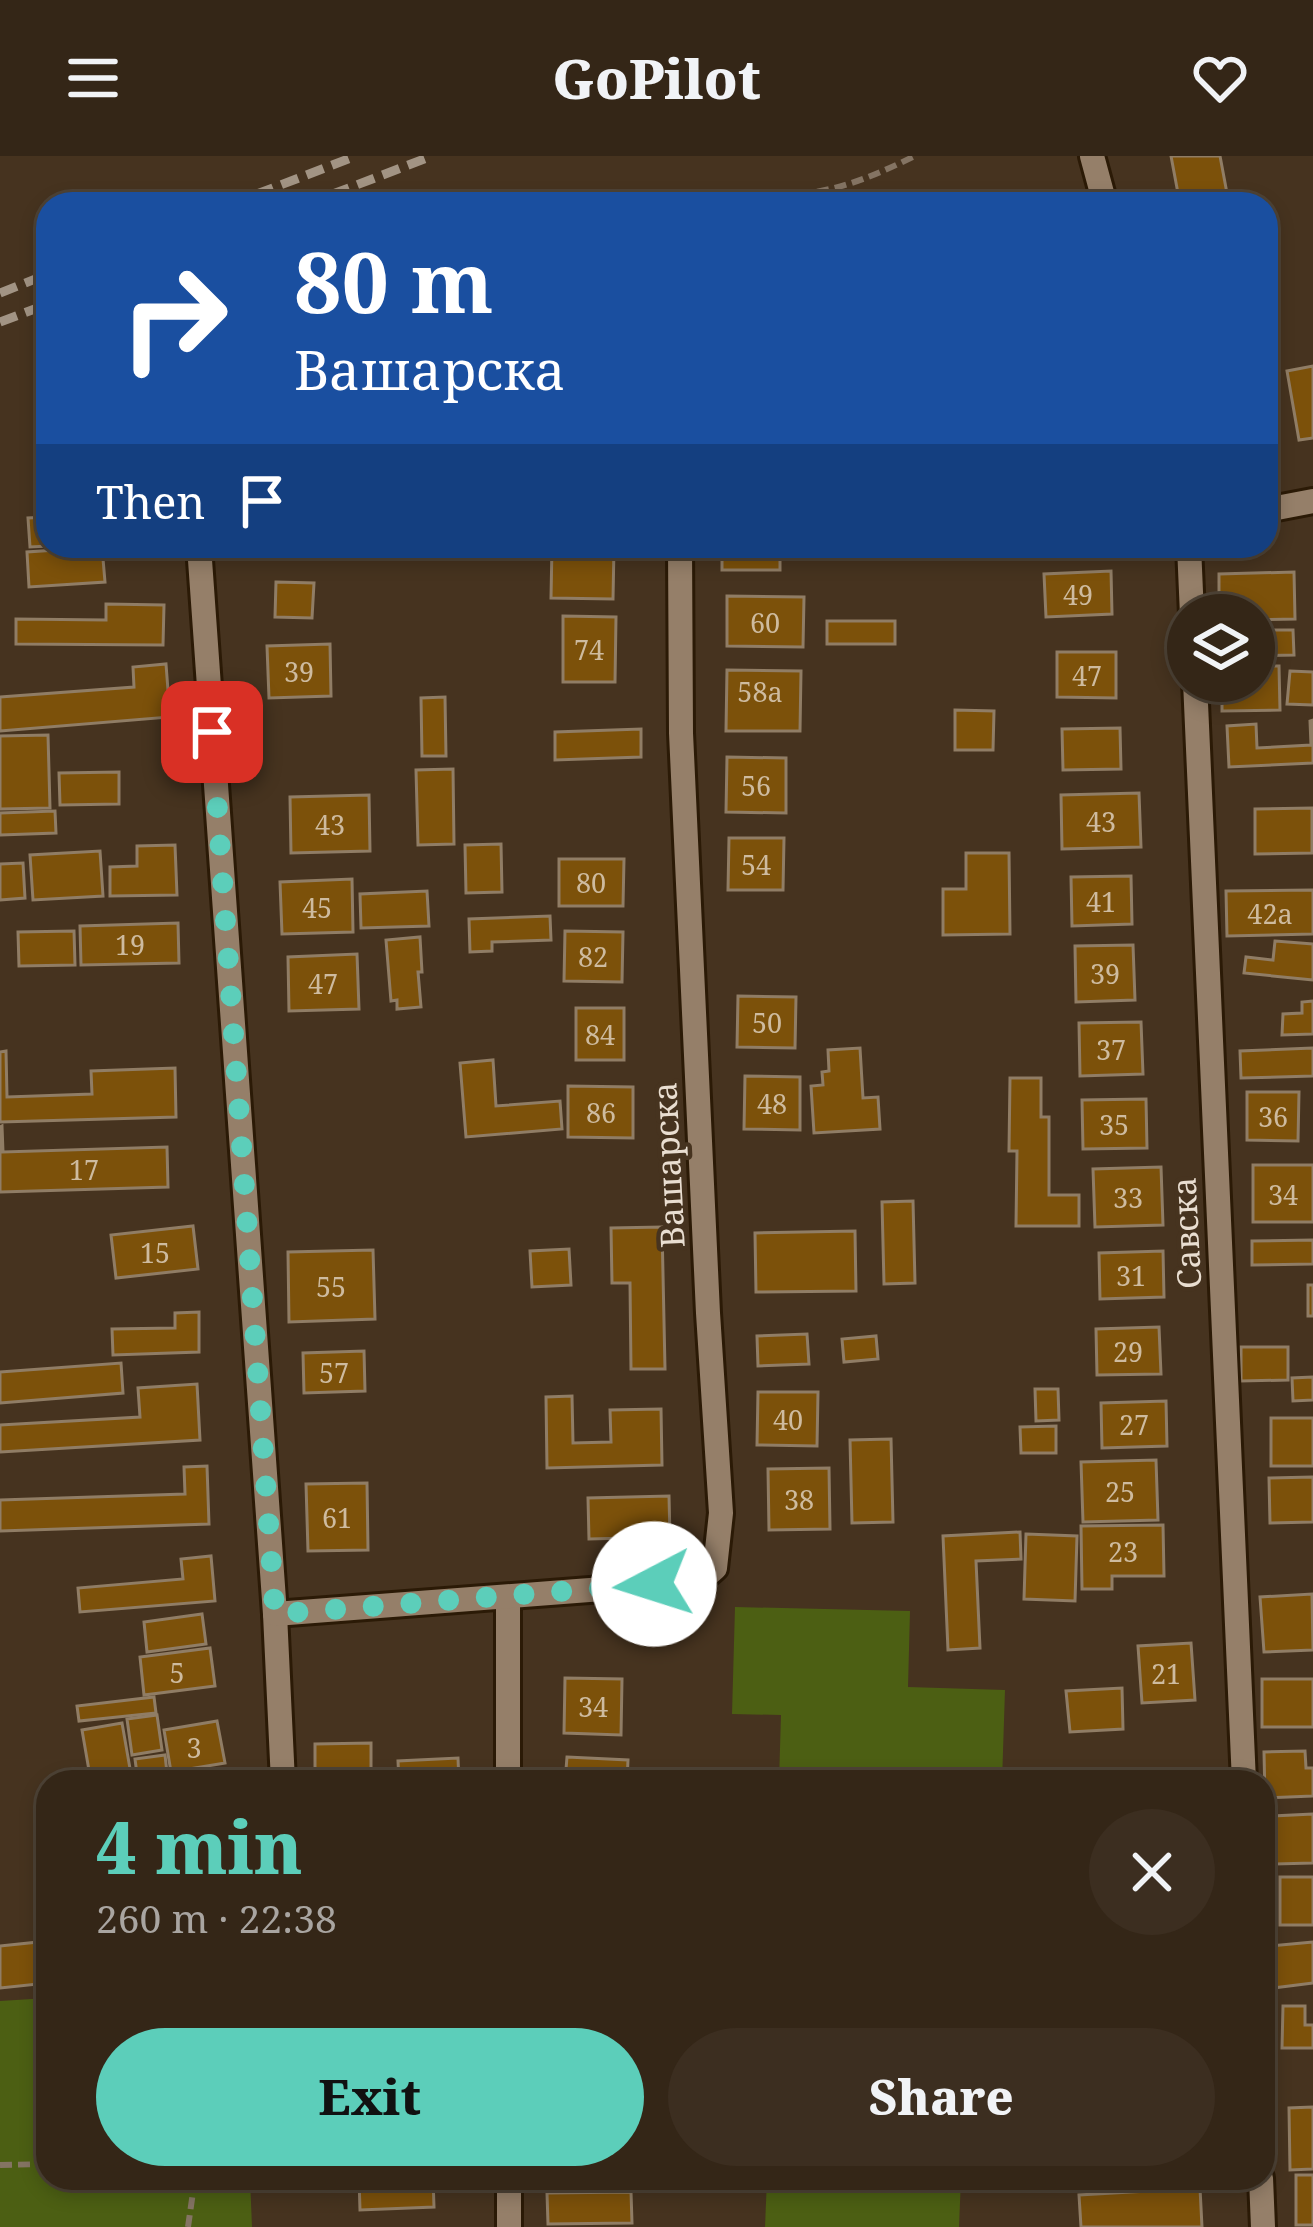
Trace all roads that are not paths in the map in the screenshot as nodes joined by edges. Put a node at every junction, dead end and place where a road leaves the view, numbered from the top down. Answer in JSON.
{"nodes":[{"id":1,"x":1092,"y":156,"type":"edge"},
{"id":2,"x":1102,"y":192,"type":"edge"},
{"id":3,"x":1313,"y":501,"type":"edge"},
{"id":4,"x":1278,"y":508,"type":"edge"},
{"id":5,"x":200,"y":558,"type":"edge"},
{"id":6,"x":680,"y":558,"type":"edge"},
{"id":7,"x":1190,"y":558,"type":"edge"},
{"id":8,"x":1191,"y":594,"type":"edge"},
{"id":9,"x":1196,"y":702,"type":"edge"},
{"id":10,"x":508,"y":1597,"type":"junction"},
{"id":11,"x":275,"y":1614,"type":"junction"},
{"id":12,"x":282,"y":1770,"type":"edge"},
{"id":13,"x":508,"y":1770,"type":"edge"},
{"id":14,"x":1243,"y":1770,"type":"edge"},
{"id":15,"x":509,"y":2190,"type":"edge"},
{"id":16,"x":1261,"y":2190,"type":"edge"},
{"id":17,"x":509,"y":2227,"type":"edge"},
{"id":18,"x":1263,"y":2227,"type":"edge"}],
"edges":[{"from":1,"to":2,"type":"street"},
{"from":3,"to":4,"type":"street"},
{"from":5,"to":11,"type":"street"},
{"from":6,"to":10,"type":"street","name":"Вашарска"},
{"from":7,"to":8,"type":"street"},
{"from":9,"to":14,"type":"street","name":"Савска"},
{"from":10,"to":11,"type":"street","name":"Вашарска"},
{"from":10,"to":13,"type":"street"},
{"from":11,"to":12,"type":"street"},
{"from":15,"to":17,"type":"street"},
{"from":16,"to":18,"type":"street"}]}
